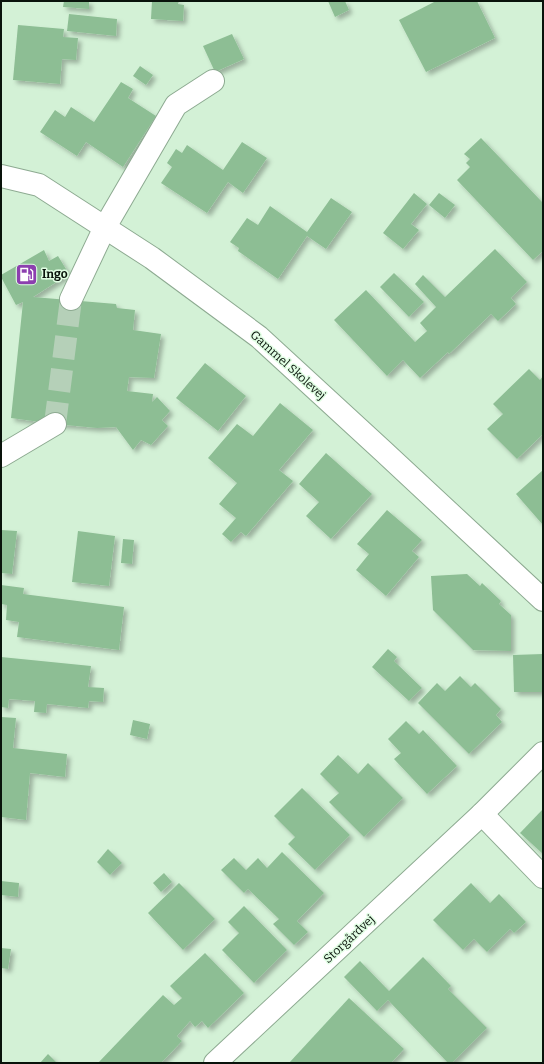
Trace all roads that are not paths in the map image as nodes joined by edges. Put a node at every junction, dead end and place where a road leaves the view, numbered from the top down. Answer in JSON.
{"nodes":[{"id":1,"x":213,"y":81,"type":"dead end"},
{"id":2,"x":1,"y":176,"type":"edge"},
{"id":3,"x":104,"y":227,"type":"junction"},
{"id":4,"x":71,"y":300,"type":"tunnel mouth"},
{"id":5,"x":55,"y":424,"type":"dead end"},
{"id":6,"x":1,"y":456,"type":"edge"},
{"id":7,"x":543,"y":600,"type":"edge"},
{"id":8,"x":543,"y":753,"type":"edge"},
{"id":9,"x":482,"y":814,"type":"junction"},
{"id":10,"x":543,"y":877,"type":"edge"},
{"id":11,"x":215,"y":1063,"type":"edge"}],
"edges":[{"from":1,"to":3,"type":"street"},
{"from":2,"to":3,"type":"street","name":"Gammel Skolevej"},
{"from":3,"to":4,"type":"street"},
{"from":3,"to":7,"type":"street","name":"Gammel Skolevej"},
{"from":5,"to":6,"type":"street"},
{"from":8,"to":9,"type":"street","name":"Storgårdvej"},
{"from":9,"to":10,"type":"street"},
{"from":9,"to":11,"type":"street","name":"Storgårdvej"}]}
